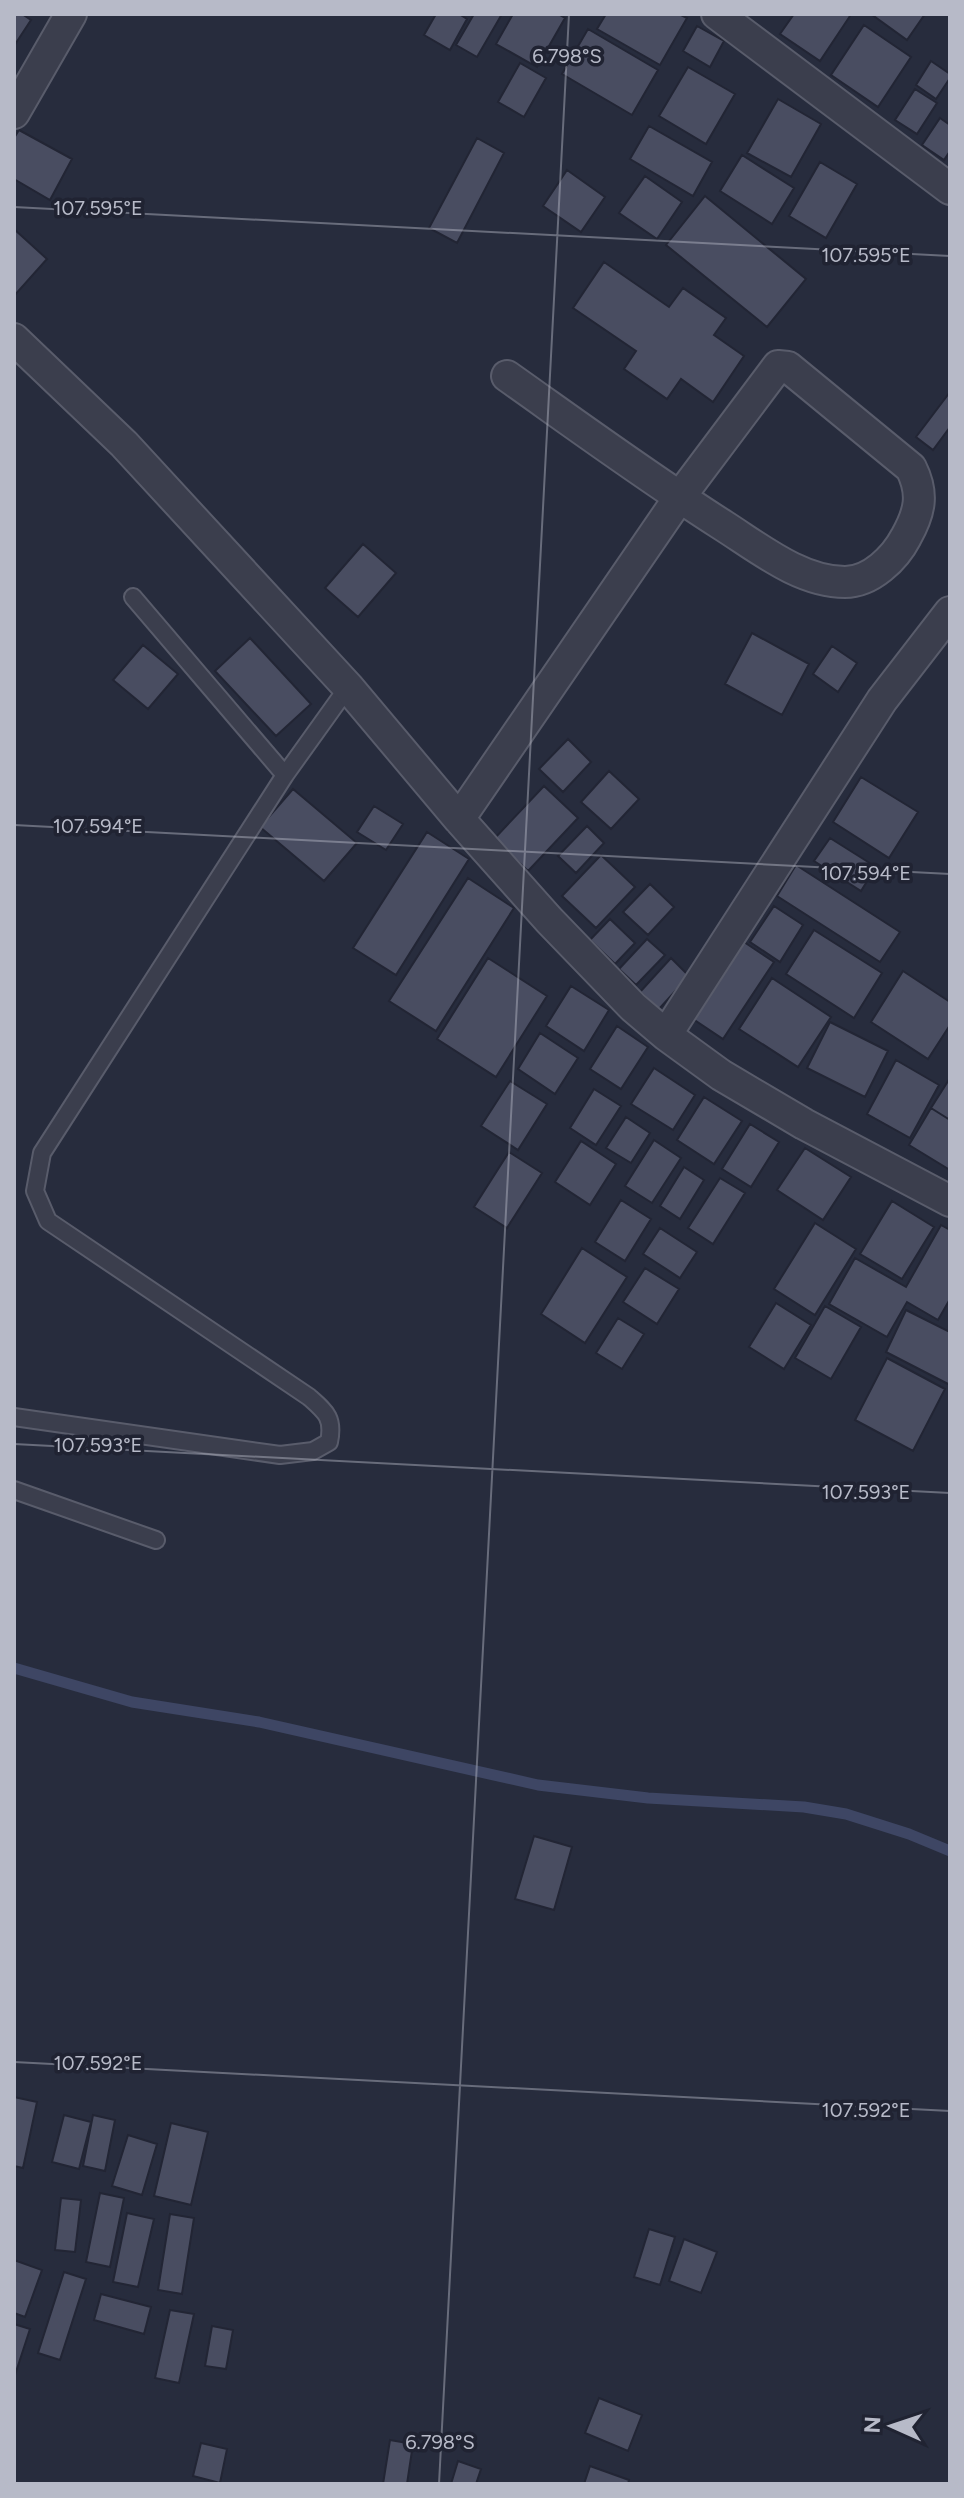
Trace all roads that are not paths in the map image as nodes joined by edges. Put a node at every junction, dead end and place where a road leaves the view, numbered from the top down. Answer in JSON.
{"nodes":[{"id":1,"x":71,"y":14,"type":"edge"},
{"id":2,"x":717,"y":14,"type":"edge"},
{"id":3,"x":14,"y":113,"type":"edge"},
{"id":4,"x":950,"y":189,"type":"edge"},
{"id":5,"x":14,"y":339,"type":"edge"},
{"id":6,"x":507,"y":376,"type":"dead end"},
{"id":7,"x":679,"y":498,"type":"junction"},
{"id":8,"x":133,"y":597,"type":"dead end"},
{"id":9,"x":950,"y":612,"type":"edge"},
{"id":10,"x":348,"y":687,"type":"junction"},
{"id":11,"x":285,"y":775,"type":"junction"},
{"id":12,"x":459,"y":819,"type":"junction"},
{"id":13,"x":666,"y":1035,"type":"junction"},
{"id":14,"x":950,"y":1201,"type":"edge"},
{"id":15,"x":14,"y":1417,"type":"edge"},
{"id":16,"x":14,"y":1490,"type":"edge"},
{"id":17,"x":156,"y":1540,"type":"dead end"}],
"edges":[{"from":1,"to":3,"type":"street"},
{"from":2,"to":4,"type":"street"},
{"from":5,"to":10,"type":"street"},
{"from":6,"to":7,"type":"street"},
{"from":7,"to":7,"type":"street"},
{"from":7,"to":12,"type":"street"},
{"from":8,"to":11,"type":"lane"},
{"from":9,"to":13,"type":"street"},
{"from":10,"to":11,"type":"lane"},
{"from":10,"to":12,"type":"street"},
{"from":11,"to":15,"type":"lane"},
{"from":12,"to":13,"type":"street"},
{"from":13,"to":14,"type":"street"},
{"from":16,"to":17,"type":"lane"}]}
